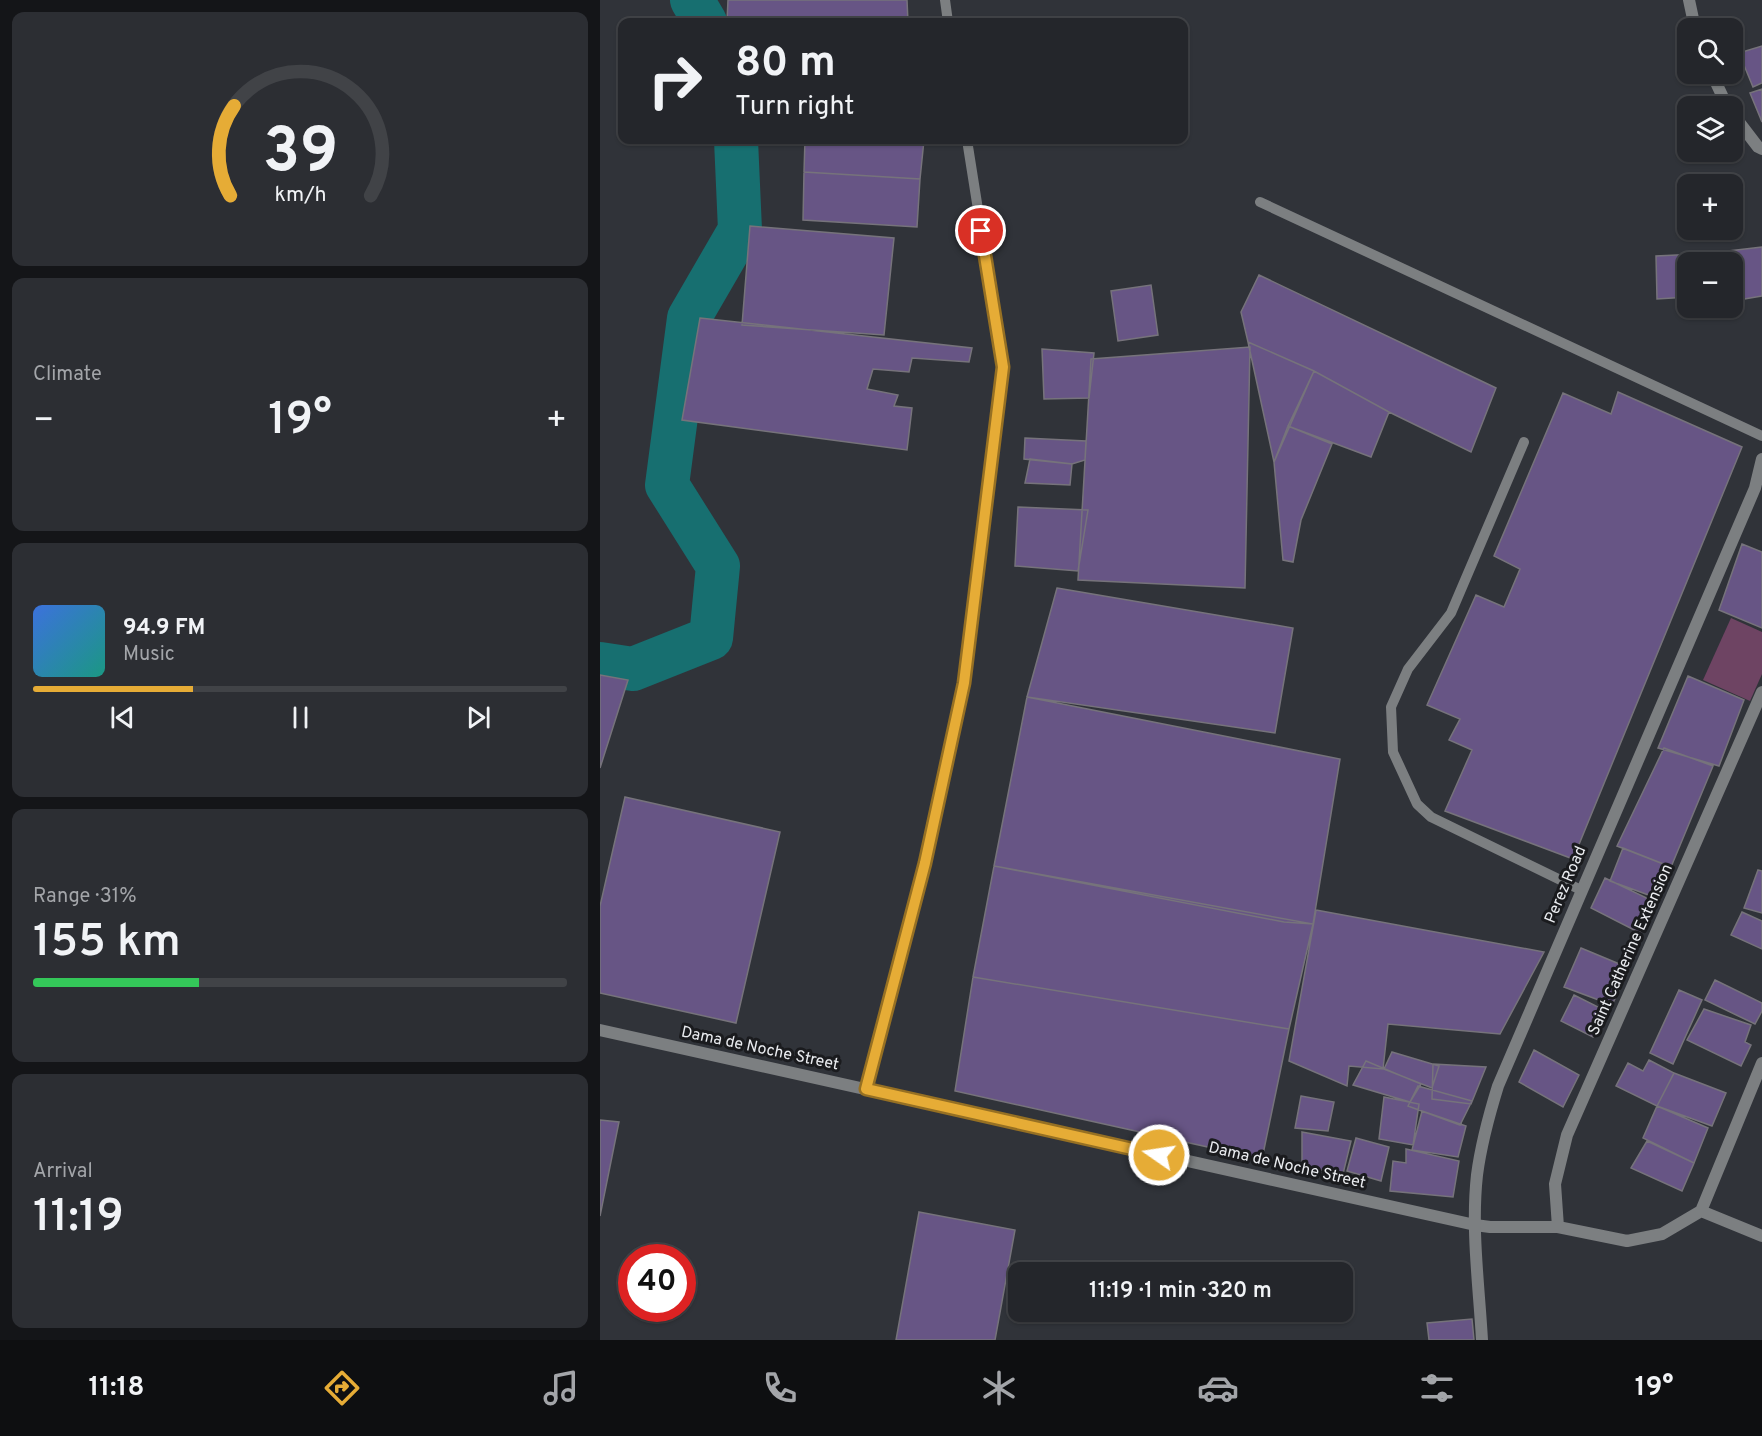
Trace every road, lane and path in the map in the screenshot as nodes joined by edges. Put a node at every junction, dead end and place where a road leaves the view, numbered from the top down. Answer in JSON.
{"nodes":[{"id":1,"x":945,"y":0,"type":"edge"},
{"id":2,"x":1689,"y":0,"type":"edge"},
{"id":3,"x":947,"y":18,"type":"edge"},
{"id":4,"x":1693,"y":18,"type":"edge"},
{"id":5,"x":1743,"y":127,"type":"edge"},
{"id":6,"x":968,"y":144,"type":"edge"},
{"id":7,"x":1762,"y":149,"type":"edge"},
{"id":8,"x":1260,"y":202,"type":"dead end"},
{"id":9,"x":1762,"y":436,"type":"edge"},
{"id":10,"x":1524,"y":442,"type":"dead end"},
{"id":11,"x":1762,"y":459,"type":"edge"},
{"id":12,"x":1762,"y":692,"type":"edge"},
{"id":13,"x":1581,"y":890,"type":"junction"},
{"id":14,"x":600,"y":1030,"type":"edge"},
{"id":15,"x":1762,"y":1063,"type":"edge"},
{"id":16,"x":1759,"y":1077,"type":"edge"},
{"id":17,"x":866,"y":1089,"type":"junction"},
{"id":18,"x":1701,"y":1211,"type":"junction"},
{"id":19,"x":1475,"y":1225,"type":"junction"},
{"id":20,"x":1558,"y":1227,"type":"junction"},
{"id":21,"x":1762,"y":1236,"type":"edge"},
{"id":22,"x":1482,"y":1340,"type":"edge"}],
"edges":[{"from":1,"to":3,"type":"lane"},
{"from":2,"to":4,"type":"street"},
{"from":5,"to":7,"type":"street"},
{"from":6,"to":17,"type":"lane"},
{"from":8,"to":9,"type":"lane"},
{"from":10,"to":13,"type":"lane"},
{"from":11,"to":13,"type":"street","name":"Perez Road"},
{"from":12,"to":20,"type":"street","name":"Saint Catherine Extension"},
{"from":13,"to":19,"type":"street","name":"Perez Road"},
{"from":14,"to":17,"type":"street","name":"Dama de Noche Street"},
{"from":15,"to":16,"type":"street"},
{"from":16,"to":18,"type":"street"},
{"from":17,"to":19,"type":"street","name":"Dama de Noche Street"},
{"from":18,"to":20,"type":"street","name":"Dama de Noche Street"},
{"from":18,"to":21,"type":"street"},
{"from":19,"to":20,"type":"street","name":"Dama de Noche Street"},
{"from":19,"to":22,"type":"street","name":"Perez Road"}]}
